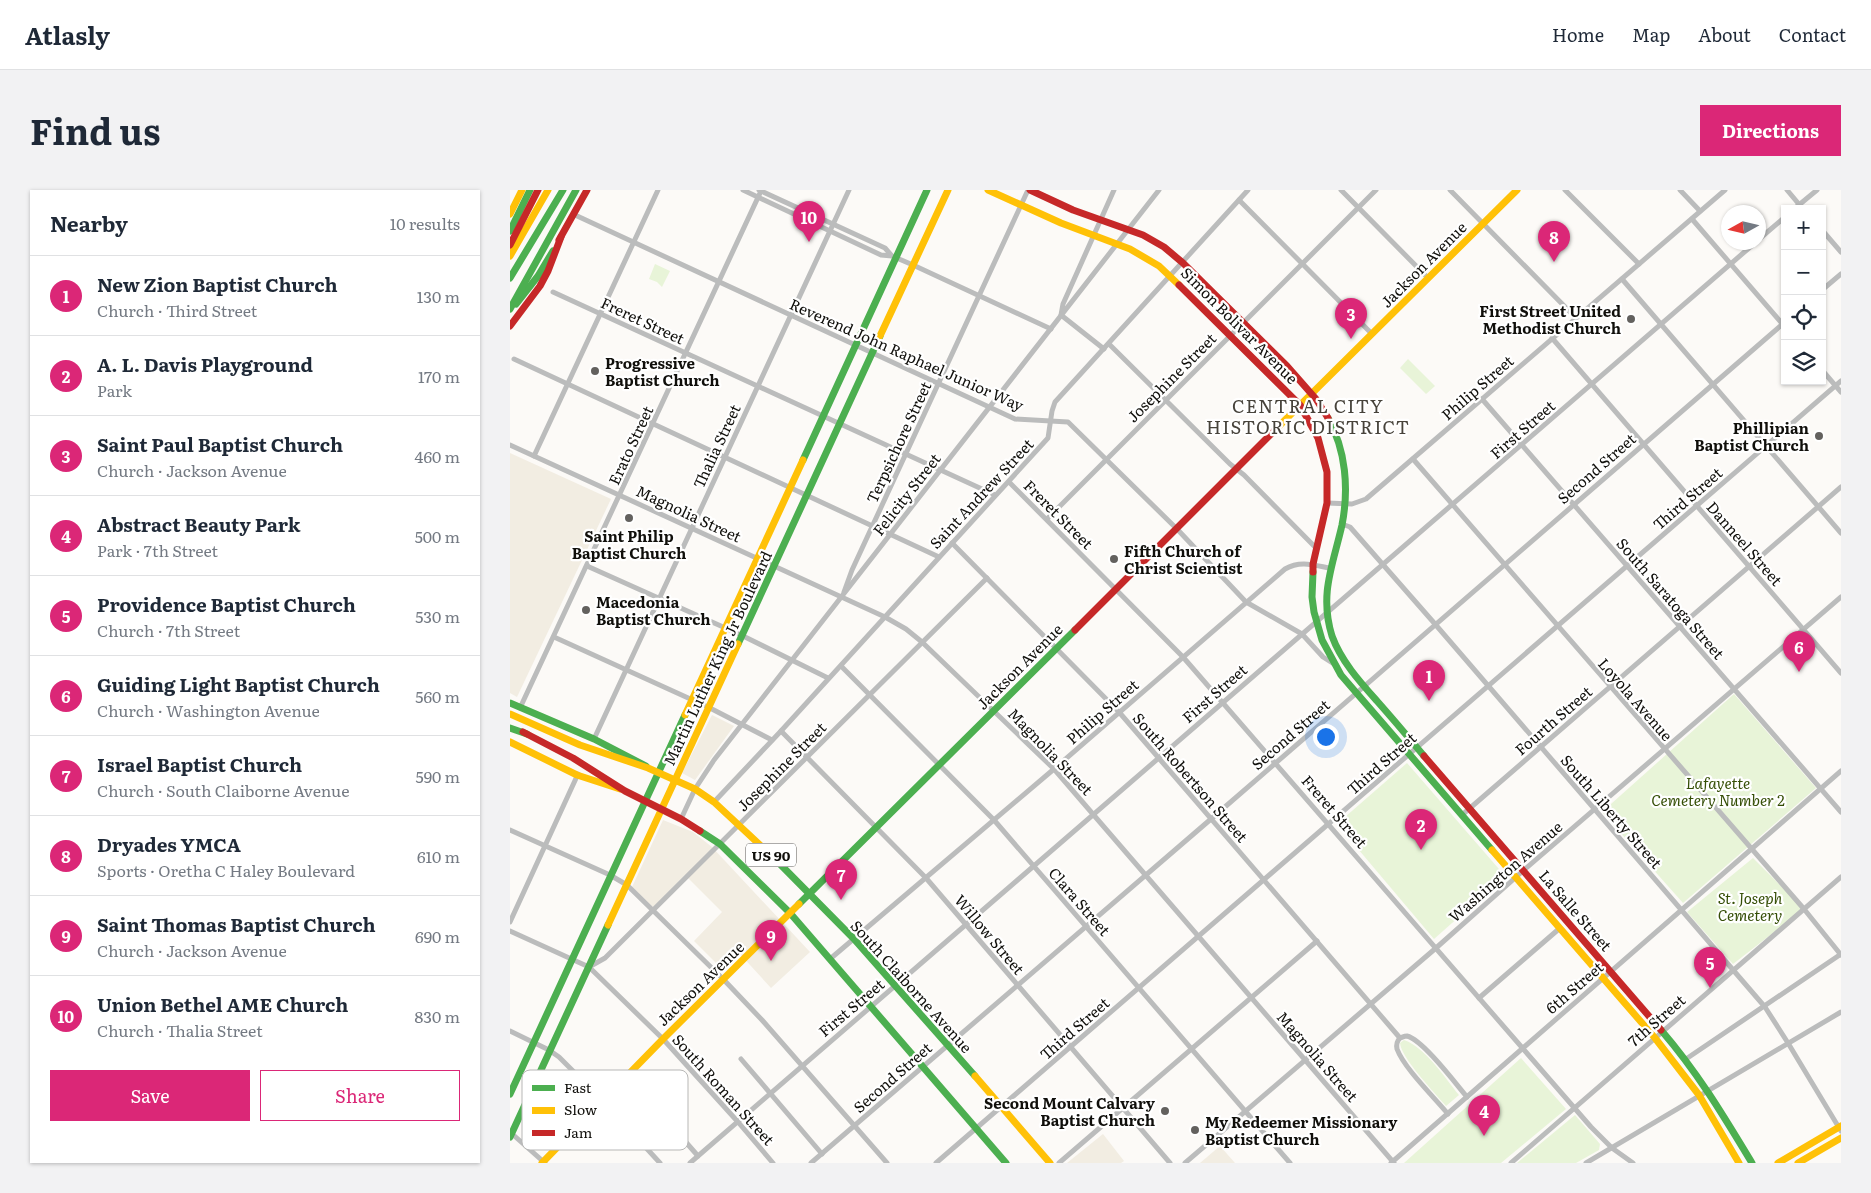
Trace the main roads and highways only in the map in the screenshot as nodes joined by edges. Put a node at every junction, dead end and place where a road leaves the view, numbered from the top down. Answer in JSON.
{"nodes":[{"id":1,"x":522,"y":190,"type":"edge"},
{"id":2,"x":530,"y":190,"type":"edge"},
{"id":3,"x":538,"y":190,"type":"edge"},
{"id":4,"x":548,"y":190,"type":"edge"},
{"id":5,"x":563,"y":190,"type":"edge"},
{"id":6,"x":576,"y":190,"type":"edge"},
{"id":7,"x":587,"y":190,"type":"edge"},
{"id":8,"x":927,"y":190,"type":"edge"},
{"id":9,"x":948,"y":190,"type":"edge"},
{"id":10,"x":988,"y":190,"type":"edge"},
{"id":11,"x":1029,"y":190,"type":"edge"},
{"id":12,"x":1517,"y":190,"type":"edge"},
{"id":13,"x":510,"y":214,"type":"edge"},
{"id":14,"x":510,"y":231,"type":"edge"},
{"id":15,"x":561,"y":237,"type":"junction"},
{"id":16,"x":510,"y":245,"type":"edge"},
{"id":17,"x":510,"y":256,"type":"edge"},
{"id":18,"x":510,"y":278,"type":"edge"},
{"id":19,"x":510,"y":310,"type":"edge"},
{"id":20,"x":510,"y":326,"type":"edge"},
{"id":21,"x":1312,"y":393,"type":"junction"},
{"id":22,"x":1300,"y":405,"type":"junction"},
{"id":23,"x":1364,"y":686,"type":"joint"},
{"id":24,"x":1356,"y":693,"type":"joint"},
{"id":25,"x":510,"y":703,"type":"edge"},
{"id":26,"x":510,"y":714,"type":"edge"},
{"id":27,"x":510,"y":727,"type":"edge"},
{"id":28,"x":510,"y":742,"type":"edge"},
{"id":29,"x":648,"y":768,"type":"junction"},
{"id":30,"x":658,"y":772,"type":"junction"},
{"id":31,"x":676,"y":781,"type":"junction"},
{"id":32,"x":625,"y":791,"type":"junction"},
{"id":33,"x":646,"y":800,"type":"junction"},
{"id":34,"x":662,"y":809,"type":"junction"},
{"id":35,"x":810,"y":894,"type":"junction"},
{"id":36,"x":790,"y":914,"type":"junction"},
{"id":37,"x":540,"y":1070,"type":"edge"},
{"id":38,"x":632,"y":1070,"type":"edge"},
{"id":39,"x":510,"y":1094,"type":"edge"},
{"id":40,"x":522,"y":1110,"type":"edge"},
{"id":41,"x":1840,"y":1128,"type":"edge"},
{"id":42,"x":511,"y":1134,"type":"edge"},
{"id":43,"x":1841,"y":1138,"type":"edge"},
{"id":44,"x":1804,"y":1148,"type":"junction"},
{"id":45,"x":555,"y":1150,"type":"edge"},
{"id":46,"x":1809,"y":1156,"type":"junction"},
{"id":47,"x":543,"y":1162,"type":"edge"},
{"id":48,"x":1006,"y":1163,"type":"edge"},
{"id":49,"x":1050,"y":1163,"type":"edge"},
{"id":50,"x":1739,"y":1163,"type":"edge"},
{"id":51,"x":1752,"y":1163,"type":"edge"},
{"id":52,"x":1778,"y":1163,"type":"edge"},
{"id":53,"x":1798,"y":1163,"type":"edge"}],
"edges":[{"from":1,"to":13,"type":"main road"},
{"from":2,"to":14,"type":"main road"},
{"from":3,"to":16,"type":"main road"},
{"from":4,"to":17,"type":"main road"},
{"from":5,"to":18,"type":"main road"},
{"from":6,"to":19,"type":"main road"},
{"from":7,"to":15,"type":"main road"},
{"from":8,"to":30,"type":"main road","name":"Martin Luther King Jr Boulevard"},
{"from":9,"to":31,"type":"main road","name":"Martin Luther King Jr Boulevard"},
{"from":10,"to":22,"type":"main road","name":"Simon Bolivar Avenue"},
{"from":11,"to":21,"type":"main road","name":"Simon Bolivar Avenue"},
{"from":12,"to":21,"type":"main road","name":"Jackson Avenue"},
{"from":15,"to":19,"type":"main road"},
{"from":15,"to":20,"type":"main road"},
{"from":21,"to":22,"type":"main road","name":"Jackson Avenue"},
{"from":21,"to":23,"type":"main road","name":"Simon Bolivar Avenue"},
{"from":22,"to":24,"type":"main road","name":"Simon Bolivar Avenue"},
{"from":22,"to":35,"type":"main road","name":"Jackson Avenue"},
{"from":23,"to":51,"type":"main road","name":"La Salle Street"},
{"from":24,"to":50,"type":"main road","name":"La Salle Street"},
{"from":25,"to":29,"type":"main road","name":"South Claiborne Avenue"},
{"from":26,"to":29,"type":"main road","name":"South Claiborne Avenue","number":"US 90"},
{"from":27,"to":32,"type":"main road","number":"US 90"},
{"from":28,"to":32,"type":"main road"},
{"from":29,"to":30,"type":"main road","name":"South Claiborne Avenue","number":"US 90"},
{"from":30,"to":31,"type":"main road","name":"South Claiborne Avenue","number":"US 90"},
{"from":30,"to":33,"type":"main road","name":"Martin Luther King Jr Boulevard"},
{"from":31,"to":34,"type":"main road","name":"Martin Luther King Jr Boulevard"},
{"from":31,"to":35,"type":"main road","name":"South Claiborne Avenue","number":"US 90"},
{"from":32,"to":33,"type":"main road","number":"US 90"},
{"from":33,"to":34,"type":"main road","number":"US 90"},
{"from":33,"to":39,"type":"main road","name":"Martin Luther King Jr Boulevard"},
{"from":34,"to":36,"type":"main road","number":"US 90"},
{"from":34,"to":37,"type":"main road","name":"Martin Luther King Jr Boulevard"},
{"from":35,"to":36,"type":"main road","name":"Jackson Avenue"},
{"from":35,"to":49,"type":"main road","name":"South Claiborne Avenue","number":"US 90"},
{"from":36,"to":38,"type":"main road","name":"Jackson Avenue"},
{"from":36,"to":48,"type":"main road","number":"US 90"},
{"from":40,"to":42,"type":"main road","name":"Martin Luther King Jr Boulevard"},
{"from":41,"to":44,"type":"main road"},
{"from":43,"to":46,"type":"main road"},
{"from":44,"to":46,"type":"main road"},
{"from":44,"to":52,"type":"main road"},
{"from":45,"to":47,"type":"main road","name":"Jackson Avenue"},
{"from":46,"to":53,"type":"main road"}]}
